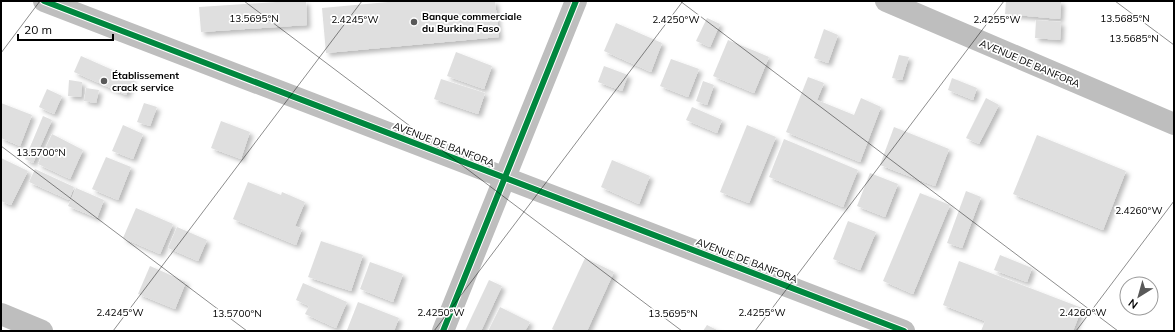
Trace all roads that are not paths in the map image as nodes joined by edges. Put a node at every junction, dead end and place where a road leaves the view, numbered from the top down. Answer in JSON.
{"nodes":[{"id":1,"x":44,"y":1,"type":"edge"},
{"id":2,"x":576,"y":1,"type":"edge"},
{"id":3,"x":886,"y":1,"type":"edge"},
{"id":4,"x":1174,"y":124,"type":"edge"},
{"id":5,"x":505,"y":178,"type":"junction"},
{"id":6,"x":1,"y":314,"type":"edge"},
{"id":7,"x":42,"y":331,"type":"edge"},
{"id":8,"x":443,"y":331,"type":"edge"},
{"id":9,"x":904,"y":331,"type":"edge"}],
"edges":[{"from":1,"to":5,"type":"street","name":"AVENUE DE BANFORA"},
{"from":2,"to":5,"type":"street"},
{"from":3,"to":4,"type":"street","name":"AVENUE DE BANFORA"},
{"from":5,"to":8,"type":"street"},
{"from":5,"to":9,"type":"street","name":"AVENUE DE BANFORA"},
{"from":6,"to":7,"type":"street"}]}
